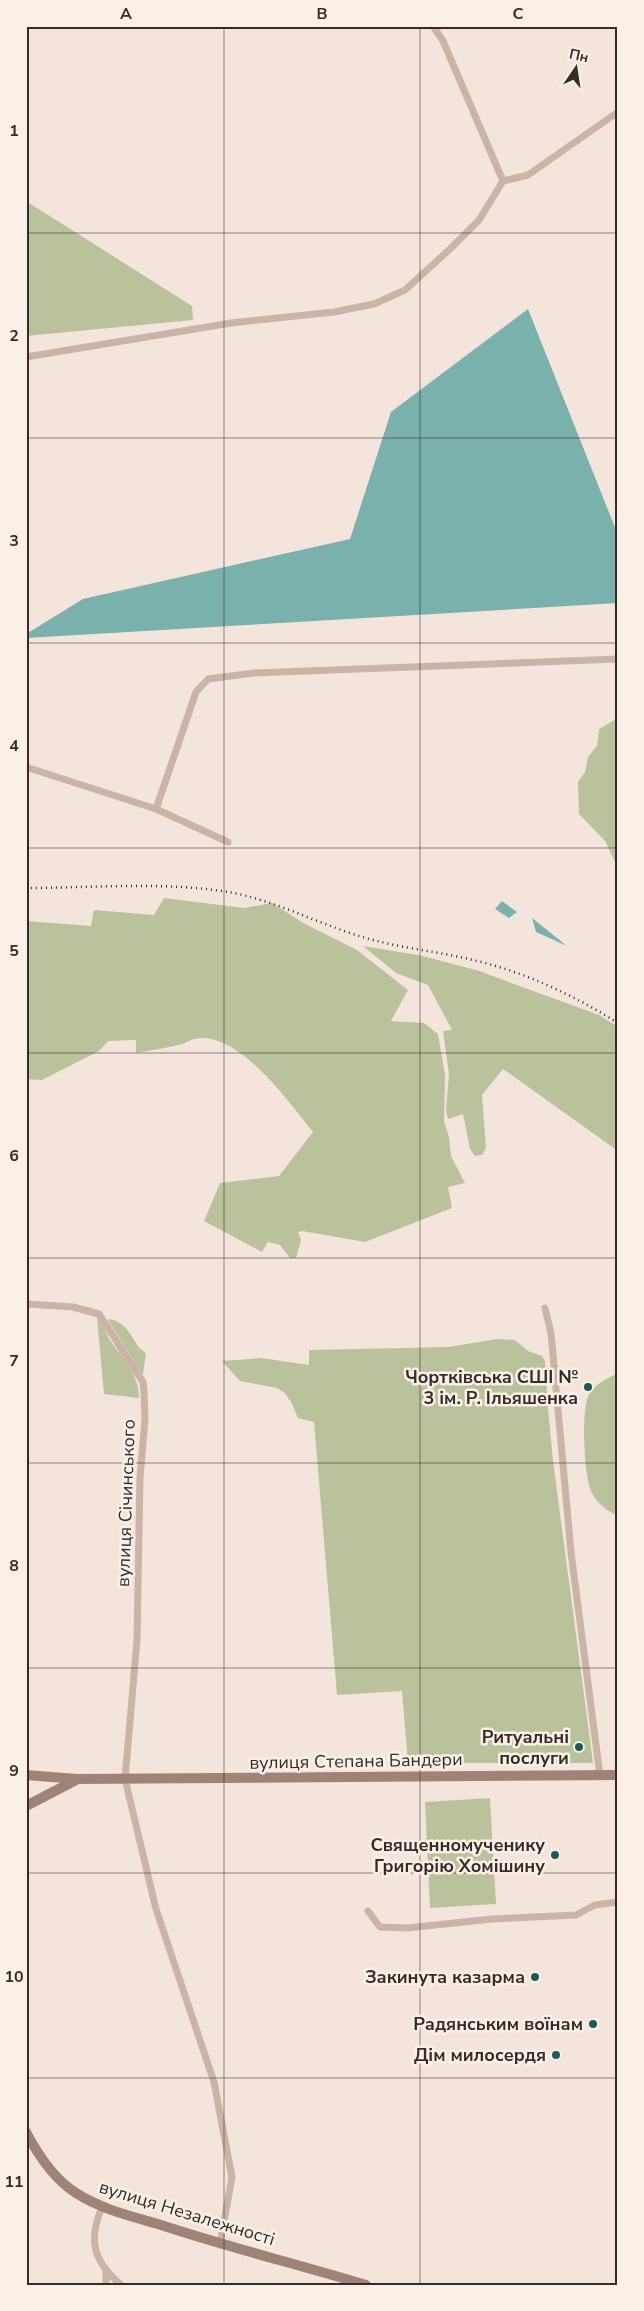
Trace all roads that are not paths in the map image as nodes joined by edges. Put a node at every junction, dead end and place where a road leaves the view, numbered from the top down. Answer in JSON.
{"nodes":[{"id":1,"x":433,"y":26,"type":"edge"},
{"id":2,"x":618,"y":112,"type":"edge"},
{"id":3,"x":503,"y":181,"type":"junction"},
{"id":4,"x":26,"y":357,"type":"edge"},
{"id":5,"x":618,"y":659,"type":"edge"},
{"id":6,"x":26,"y":767,"type":"edge"},
{"id":7,"x":156,"y":809,"type":"junction"},
{"id":8,"x":228,"y":842,"type":"dead end"},
{"id":9,"x":26,"y":1304,"type":"edge"},
{"id":10,"x":545,"y":1308,"type":"dead end"},
{"id":11,"x":26,"y":1775,"type":"edge"},
{"id":12,"x":618,"y":1775,"type":"edge"},
{"id":13,"x":600,"y":1776,"type":"junction"},
{"id":14,"x":77,"y":1779,"type":"junction"},
{"id":15,"x":124,"y":1779,"type":"junction"},
{"id":16,"x":26,"y":1806,"type":"edge"},
{"id":17,"x":618,"y":1902,"type":"edge"},
{"id":18,"x":368,"y":1911,"type":"dead end"},
{"id":19,"x":26,"y":2132,"type":"edge"},
{"id":20,"x":102,"y":2207,"type":"junction"},
{"id":21,"x":220,"y":2244,"type":"junction"},
{"id":22,"x":106,"y":2270,"type":"junction"},
{"id":23,"x":106,"y":2285,"type":"edge"},
{"id":24,"x":121,"y":2285,"type":"edge"},
{"id":25,"x":366,"y":2285,"type":"edge"}],
"edges":[{"from":1,"to":3,"type":"street"},
{"from":2,"to":3,"type":"street"},
{"from":3,"to":4,"type":"street"},
{"from":5,"to":7,"type":"street"},
{"from":6,"to":7,"type":"street"},
{"from":7,"to":8,"type":"street"},
{"from":9,"to":15,"type":"street","name":"вулиця Січинського"},
{"from":10,"to":13,"type":"street"},
{"from":11,"to":14,"type":"street","name":"вулиця Степана Бандери"},
{"from":12,"to":13,"type":"street","name":"вулиця Степана Бандери"},
{"from":13,"to":15,"type":"street","name":"вулиця Степана Бандери"},
{"from":14,"to":15,"type":"street","name":"вулиця Степана Бандери"},
{"from":14,"to":16,"type":"street"},
{"from":15,"to":21,"type":"street"},
{"from":17,"to":18,"type":"street"},
{"from":19,"to":20,"type":"street","name":"вулиця Незалежності"},
{"from":20,"to":21,"type":"street","name":"вулиця Незалежності"},
{"from":20,"to":22,"type":"street"},
{"from":21,"to":25,"type":"street","name":"вулиця Незалежності"},
{"from":22,"to":23,"type":"street"},
{"from":22,"to":24,"type":"street"}]}
